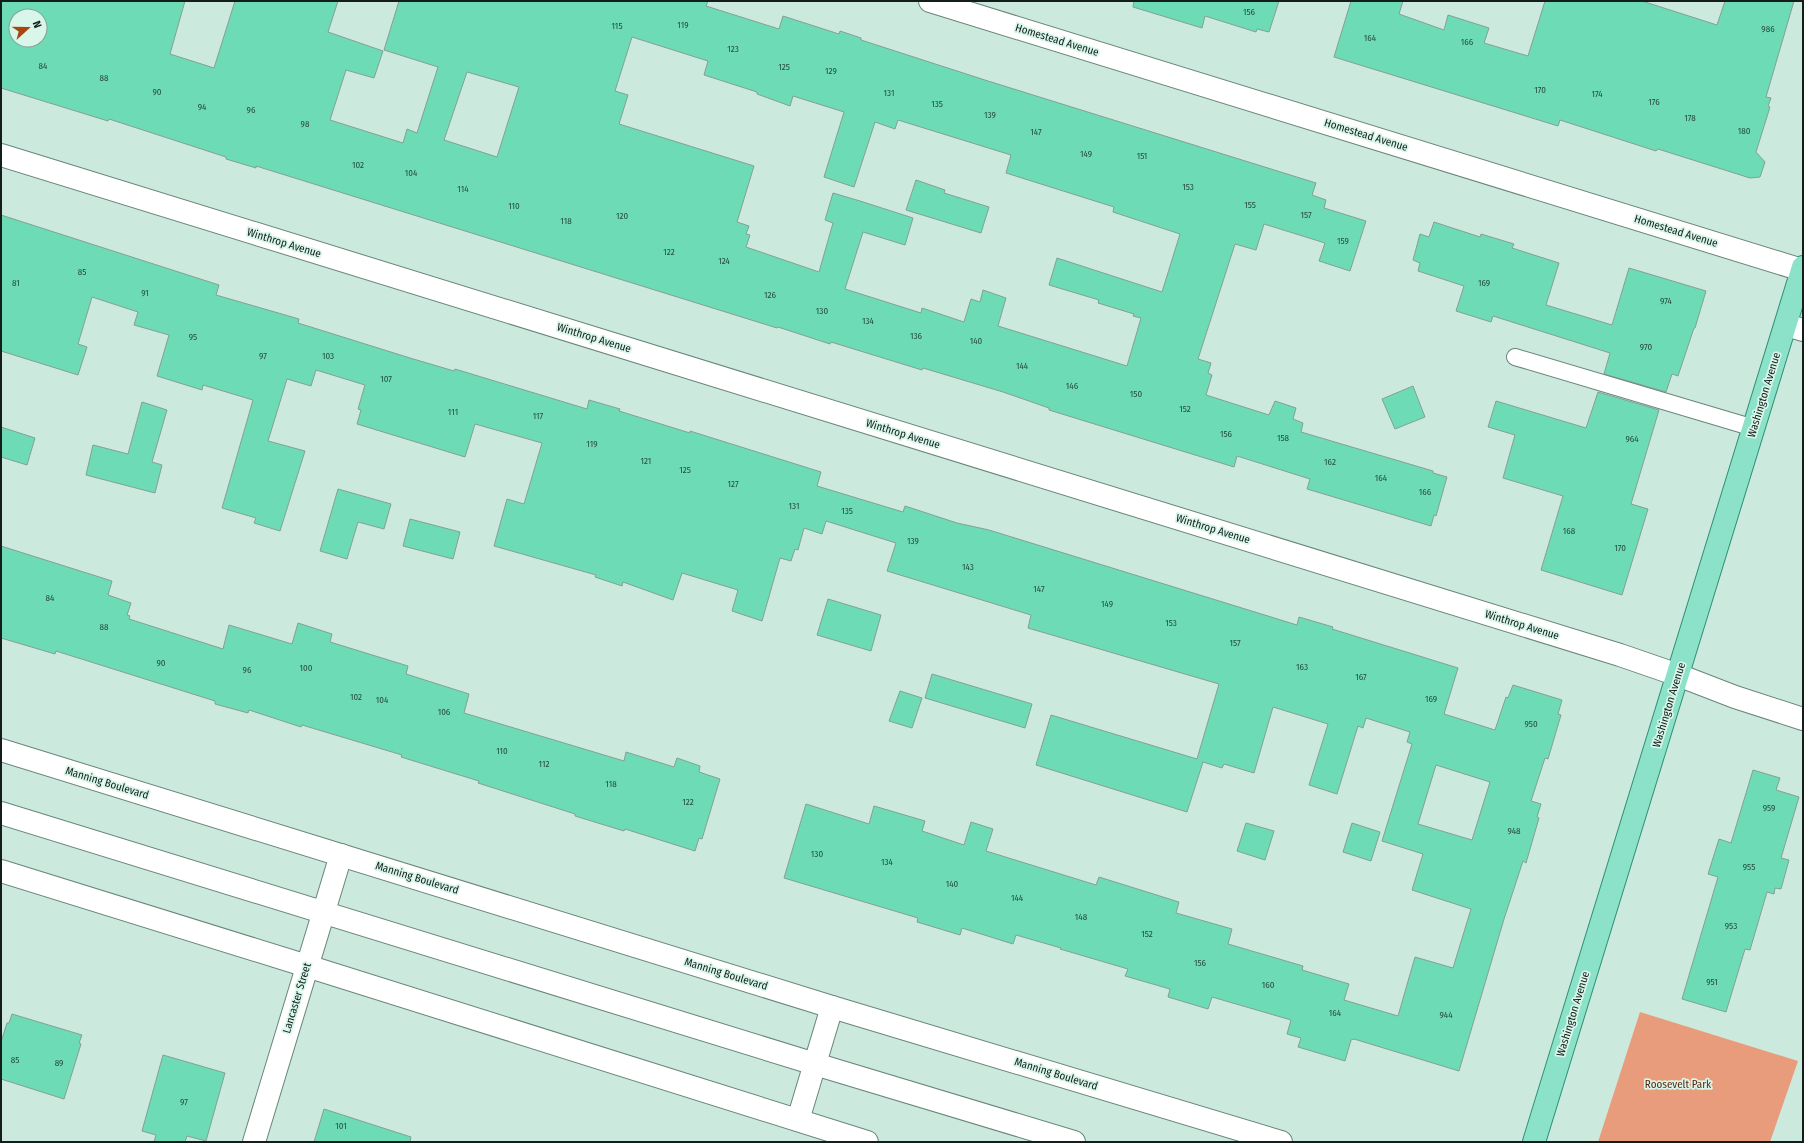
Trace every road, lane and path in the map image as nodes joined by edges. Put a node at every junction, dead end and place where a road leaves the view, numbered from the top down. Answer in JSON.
{"nodes":[{"id":1,"x":930,"y":1,"type":"edge"},
{"id":2,"x":1,"y":155,"type":"edge"},
{"id":3,"x":1803,"y":268,"type":"edge"},
{"id":4,"x":1794,"y":328,"type":"edge"},
{"id":5,"x":1515,"y":357,"type":"dead end"},
{"id":6,"x":1754,"y":428,"type":"junction"},
{"id":7,"x":1678,"y":674,"type":"junction"},
{"id":8,"x":1803,"y":719,"type":"edge"},
{"id":9,"x":1,"y":750,"type":"edge"},
{"id":10,"x":1,"y":813,"type":"edge"},
{"id":11,"x":341,"y":855,"type":"junction"},
{"id":12,"x":1,"y":871,"type":"edge"},
{"id":13,"x":323,"y":913,"type":"junction"},
{"id":14,"x":308,"y":966,"type":"junction"},
{"id":15,"x":832,"y":1007,"type":"junction"},
{"id":16,"x":815,"y":1064,"type":"junction"},
{"id":17,"x":798,"y":1120,"type":"junction"},
{"id":18,"x":254,"y":1142,"type":"edge"},
{"id":19,"x":867,"y":1142,"type":"edge"},
{"id":20,"x":1074,"y":1142,"type":"edge"},
{"id":21,"x":1281,"y":1142,"type":"edge"},
{"id":22,"x":1534,"y":1142,"type":"edge"}],
"edges":[{"from":1,"to":3,"type":"street","name":"Homestead Avenue"},
{"from":2,"to":7,"type":"street","name":"Winthrop Avenue"},
{"from":3,"to":4,"type":"main road","name":"Washington Avenue"},
{"from":4,"to":6,"type":"main road","name":"Washington Avenue"},
{"from":5,"to":6,"type":"lane"},
{"from":6,"to":7,"type":"main road","name":"Washington Avenue"},
{"from":7,"to":8,"type":"street","name":"Winthrop Avenue"},
{"from":7,"to":22,"type":"main road","name":"Washington Avenue"},
{"from":9,"to":11,"type":"street","name":"Manning Boulevard"},
{"from":10,"to":13,"type":"street"},
{"from":11,"to":13,"type":"street","name":"Lancaster Street"},
{"from":11,"to":15,"type":"street","name":"Manning Boulevard"},
{"from":12,"to":14,"type":"street"},
{"from":13,"to":14,"type":"street","name":"Lancaster Street"},
{"from":13,"to":16,"type":"street"},
{"from":14,"to":17,"type":"street"},
{"from":14,"to":18,"type":"street","name":"Lancaster Street"},
{"from":15,"to":16,"type":"street"},
{"from":15,"to":21,"type":"street","name":"Manning Boulevard"},
{"from":16,"to":17,"type":"street"},
{"from":16,"to":20,"type":"street"},
{"from":17,"to":19,"type":"street"}]}
